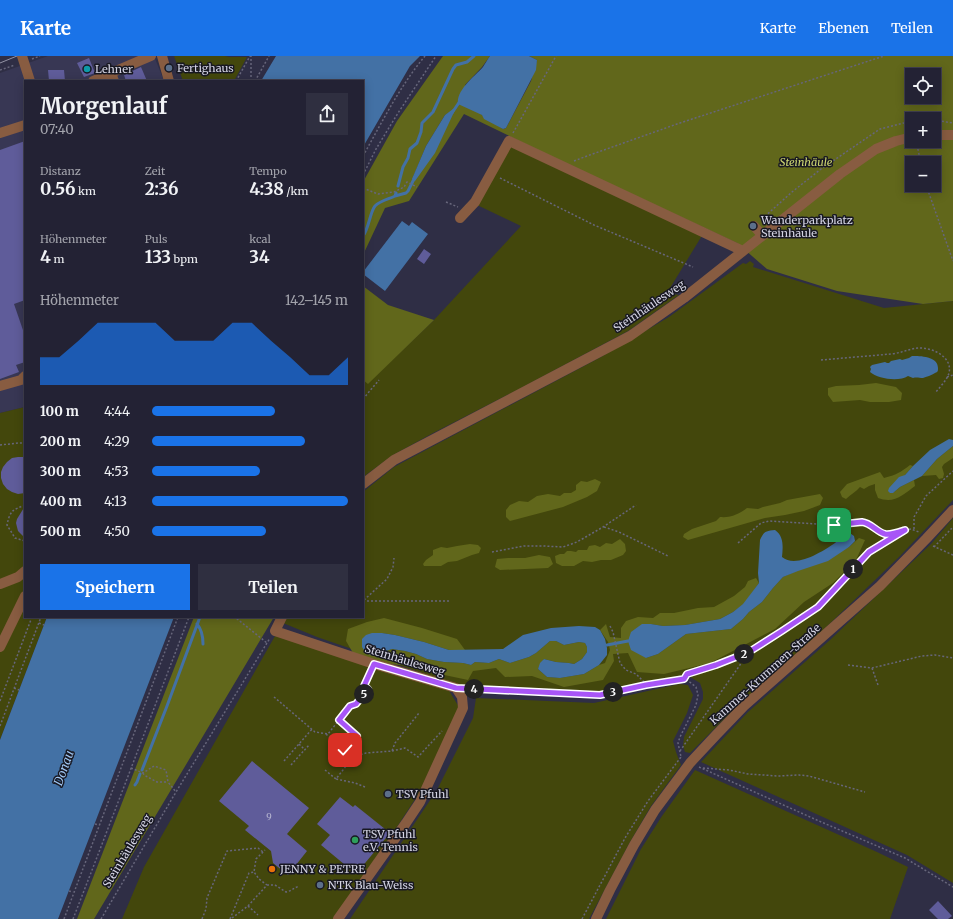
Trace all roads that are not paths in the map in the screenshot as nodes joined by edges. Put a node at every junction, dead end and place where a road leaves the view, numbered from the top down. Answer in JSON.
{"nodes":[{"id":1,"x":22,"y":56,"type":"edge"},
{"id":2,"x":151,"y":56,"type":"edge"},
{"id":3,"x":162,"y":56,"type":"edge"},
{"id":4,"x":112,"y":77,"type":"edge"},
{"id":5,"x":30,"y":80,"type":"edge"},
{"id":6,"x":98,"y":80,"type":"edge"},
{"id":7,"x":169,"y":80,"type":"edge"},
{"id":8,"x":24,"y":125,"type":"edge"},
{"id":9,"x":0,"y":133,"type":"edge"},
{"id":10,"x":941,"y":135,"type":"edge"},
{"id":11,"x":953,"y":135,"type":"edge"},
{"id":12,"x":905,"y":139,"type":"edge"},
{"id":13,"x":463,"y":214,"type":"road end"},
{"id":14,"x":754,"y":226,"type":"road end"},
{"id":15,"x":762,"y":235,"type":"junction"},
{"id":16,"x":743,"y":251,"type":"junction"},
{"id":17,"x":24,"y":377,"type":"edge"},
{"id":18,"x":0,"y":386,"type":"edge"},
{"id":19,"x":364,"y":483,"type":"edge"},
{"id":20,"x":953,"y":510,"type":"edge"},
{"id":21,"x":24,"y":572,"type":"edge"},
{"id":22,"x":0,"y":584,"type":"edge"},
{"id":23,"x":24,"y":598,"type":"edge"},
{"id":24,"x":281,"y":618,"type":"edge"},
{"id":25,"x":0,"y":647,"type":"edge"},
{"id":26,"x":338,"y":919,"type":"edge"},
{"id":27,"x":596,"y":919,"type":"edge"}],
"edges":[{"from":1,"to":5,"type":"street"},
{"from":2,"to":4,"type":"street"},
{"from":3,"to":7,"type":"street"},
{"from":4,"to":6,"type":"street"},
{"from":8,"to":9,"type":"street"},
{"from":10,"to":11,"type":"street"},
{"from":12,"to":15,"type":"street","name":"Steinhäulesweg"},
{"from":13,"to":16,"type":"street"},
{"from":14,"to":15,"type":"street"},
{"from":15,"to":16,"type":"street","name":"Steinhäulesweg"},
{"from":16,"to":19,"type":"street","name":"Steinhäulesweg"},
{"from":17,"to":18,"type":"street"},
{"from":20,"to":27,"type":"street","name":"Kammer-Krummen-Straße"},
{"from":21,"to":22,"type":"street"},
{"from":23,"to":25,"type":"street"},
{"from":24,"to":26,"type":"street","name":"Steinhäulesweg"}]}
